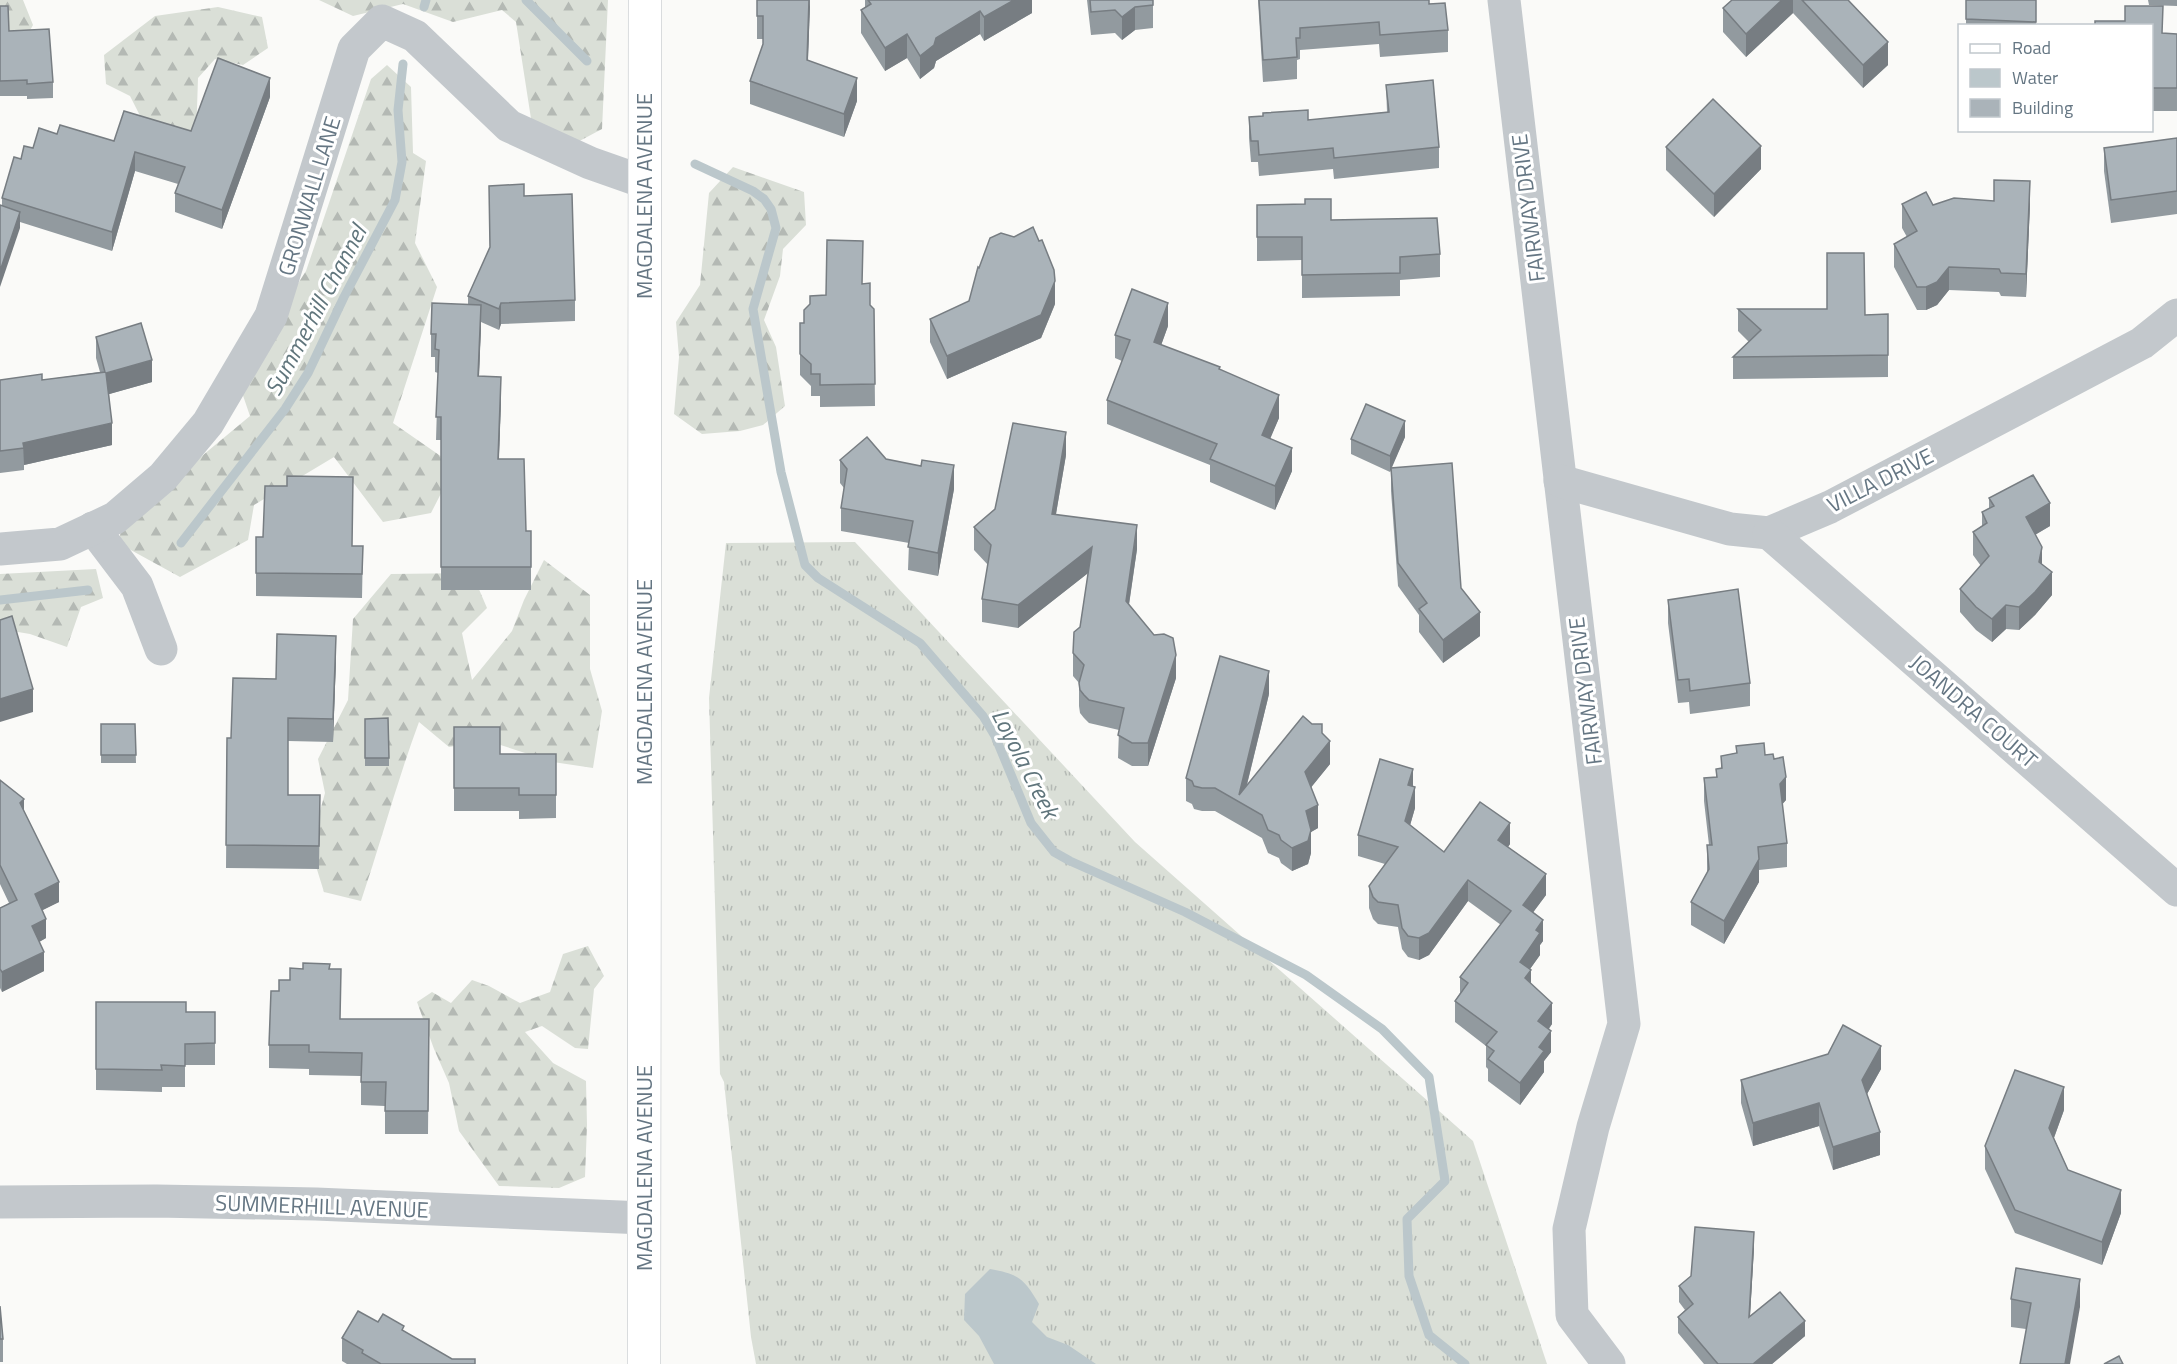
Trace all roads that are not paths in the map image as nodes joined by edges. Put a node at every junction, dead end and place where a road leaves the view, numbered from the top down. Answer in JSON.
{"nodes":[{"id":1,"x":645,"y":0,"type":"edge"},
{"id":2,"x":1504,"y":0,"type":"edge"},
{"id":3,"x":644,"y":182,"type":"junction"},
{"id":4,"x":2177,"y":315,"type":"edge"},
{"id":5,"x":1560,"y":481,"type":"junction"},
{"id":6,"x":93,"y":528,"type":"junction"},
{"id":7,"x":1769,"y":533,"type":"junction"},
{"id":8,"x":0,"y":549,"type":"edge"},
{"id":9,"x":161,"y":649,"type":"dead end"},
{"id":10,"x":2177,"y":890,"type":"edge"},
{"id":11,"x":0,"y":1202,"type":"edge"},
{"id":12,"x":644,"y":1218,"type":"junction"},
{"id":13,"x":644,"y":1364,"type":"edge"},
{"id":14,"x":1609,"y":1364,"type":"edge"}],
"edges":[{"from":1,"to":3,"type":"main road","name":"MAGDALENA AVENUE"},
{"from":2,"to":5,"type":"street","name":"FAIRWAY DRIVE"},
{"from":3,"to":6,"type":"street","name":"GRONWALL LANE"},
{"from":3,"to":12,"type":"main road","name":"MAGDALENA AVENUE"},
{"from":4,"to":7,"type":"street","name":"VILLA DRIVE"},
{"from":5,"to":7,"type":"street","name":"VILLA DRIVE"},
{"from":5,"to":14,"type":"street","name":"FAIRWAY DRIVE"},
{"from":6,"to":8,"type":"street","name":"GRONWALL LANE"},
{"from":6,"to":9,"type":"street"},
{"from":7,"to":10,"type":"street","name":"JOANDRA COURT"},
{"from":11,"to":12,"type":"street","name":"SUMMERHILL AVENUE"},
{"from":12,"to":13,"type":"main road","name":"MAGDALENA AVENUE"}]}
